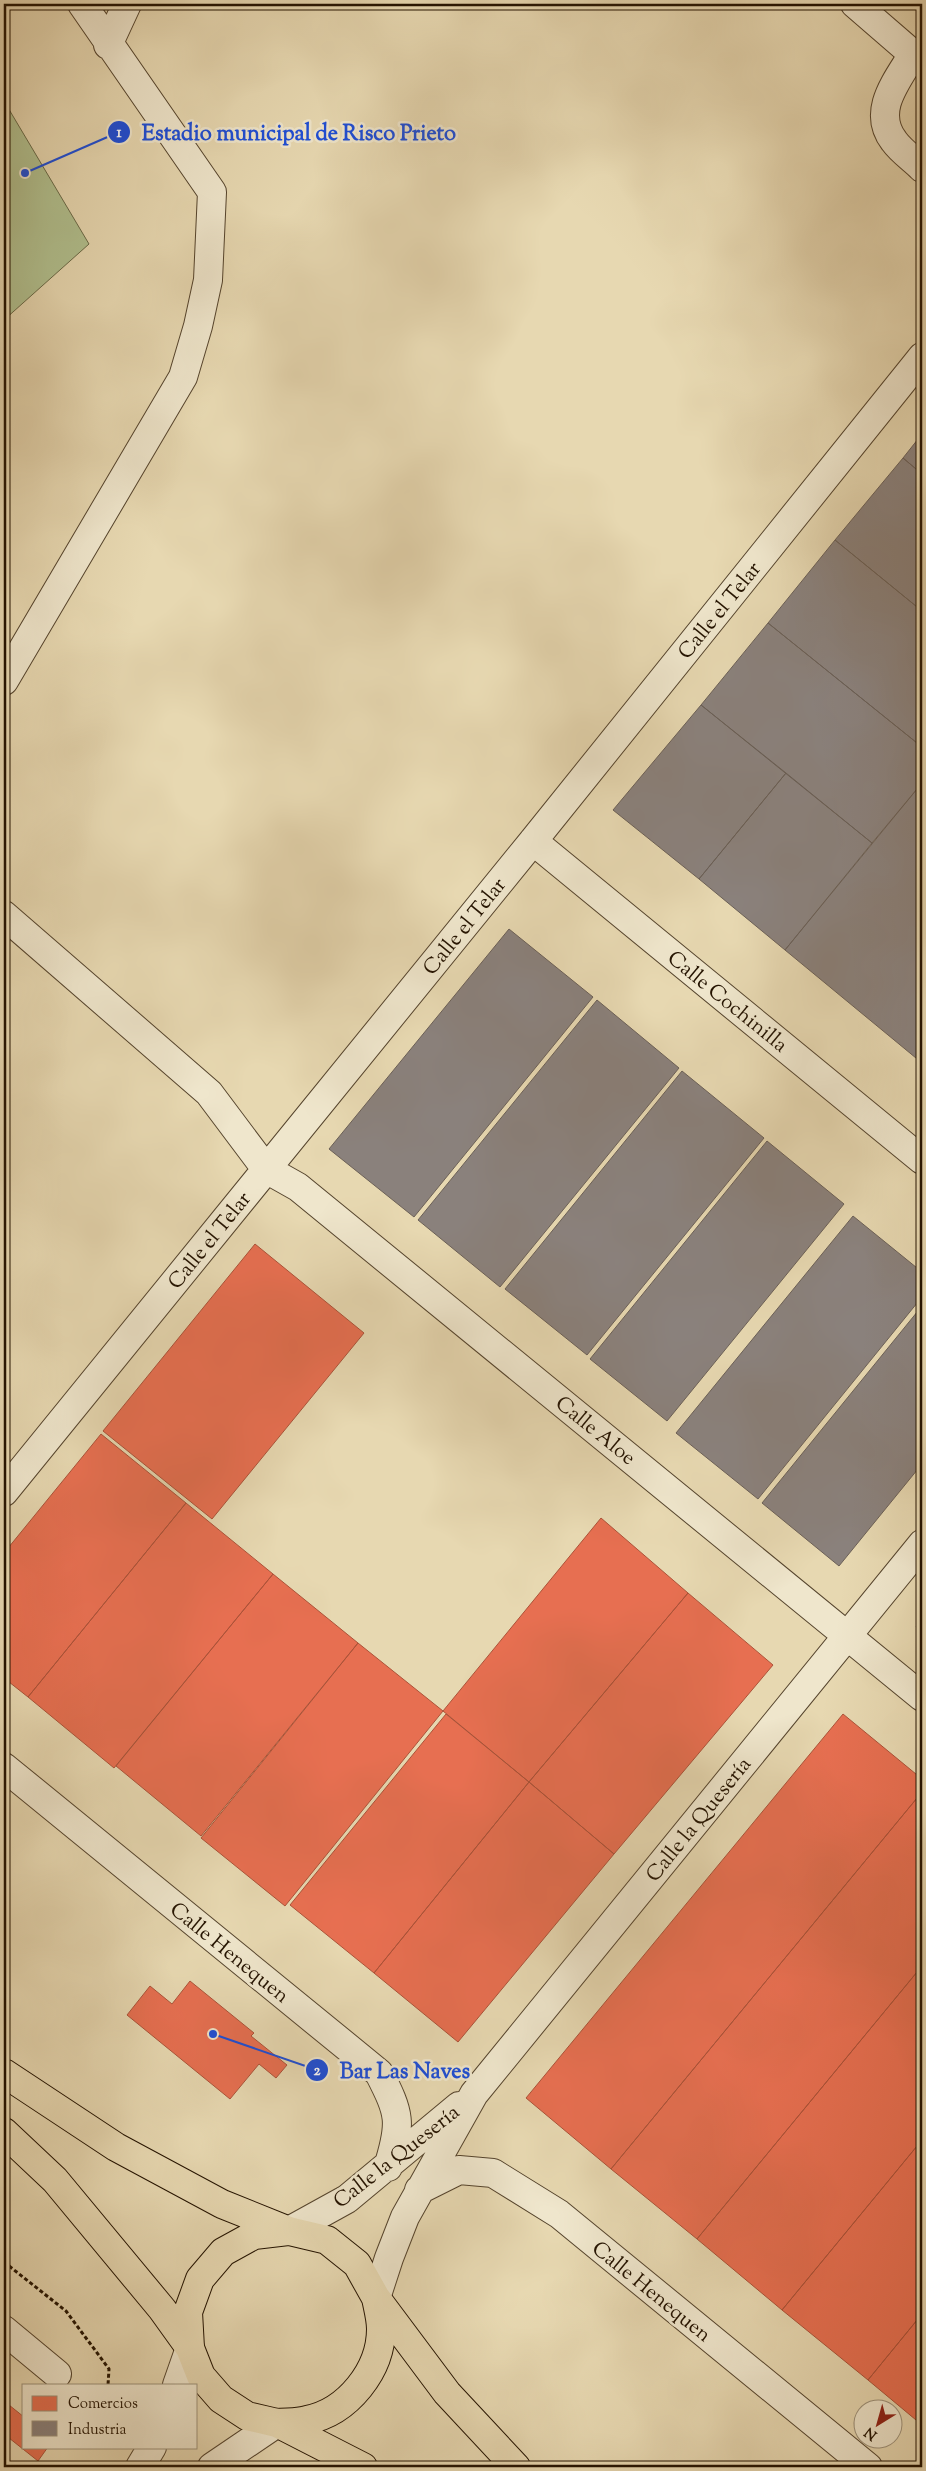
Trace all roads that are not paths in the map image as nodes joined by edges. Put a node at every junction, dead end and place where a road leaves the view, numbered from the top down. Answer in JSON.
{"nodes":[{"id":1,"x":82,"y":4,"type":"edge"},
{"id":2,"x":127,"y":4,"type":"edge"},
{"id":3,"x":855,"y":4,"type":"edge"},
{"id":4,"x":108,"y":45,"type":"junction"},
{"id":5,"x":918,"y":58,"type":"edge"},
{"id":6,"x":922,"y":168,"type":"edge"},
{"id":7,"x":922,"y":357,"type":"edge"},
{"id":8,"x":4,"y":681,"type":"edge"},
{"id":9,"x":533,"y":841,"type":"junction"},
{"id":10,"x":4,"y":915,"type":"edge"},
{"id":11,"x":922,"y":1160,"type":"edge"},
{"id":12,"x":266,"y":1169,"type":"junction"},
{"id":13,"x":4,"y":1492,"type":"edge"},
{"id":14,"x":922,"y":1544,"type":"edge"},
{"id":15,"x":848,"y":1636,"type":"junction"},
{"id":16,"x":922,"y":1697,"type":"edge"},
{"id":17,"x":4,"y":1767,"type":"edge"},
{"id":18,"x":4,"y":2072,"type":"edge"},
{"id":19,"x":474,"y":2094,"type":"junction"},
{"id":20,"x":4,"y":2132,"type":"edge"},
{"id":21,"x":388,"y":2167,"type":"junction"},
{"id":22,"x":419,"y":2190,"type":"junction"},
{"id":23,"x":290,"y":2230,"type":"junction"},
{"id":24,"x":376,"y":2298,"type":"junction"},
{"id":25,"x":4,"y":2330,"type":"edge"},
{"id":26,"x":190,"y":2348,"type":"junction"},
{"id":27,"x":57,"y":2374,"type":"dead end"},
{"id":28,"x":177,"y":2384,"type":"edge"},
{"id":29,"x":277,"y":2423,"type":"junction"},
{"id":30,"x":151,"y":2448,"type":"edge"},
{"id":31,"x":140,"y":2467,"type":"edge"},
{"id":32,"x":212,"y":2467,"type":"edge"},
{"id":33,"x":363,"y":2467,"type":"edge"},
{"id":34,"x":516,"y":2467,"type":"edge"},
{"id":35,"x":868,"y":2467,"type":"edge"}],
"edges":[{"from":1,"to":4,"type":"street"},
{"from":2,"to":4,"type":"street"},
{"from":3,"to":5,"type":"street"},
{"from":4,"to":8,"type":"street"},
{"from":5,"to":6,"type":"street"},
{"from":7,"to":9,"type":"street","name":"Calle el Telar"},
{"from":9,"to":11,"type":"street","name":"Calle Cochinilla"},
{"from":9,"to":12,"type":"street","name":"Calle el Telar"},
{"from":10,"to":12,"type":"street"},
{"from":12,"to":13,"type":"street","name":"Calle el Telar"},
{"from":12,"to":15,"type":"street","name":"Calle Aloe"},
{"from":14,"to":15,"type":"street","name":"Calle la Quesería"},
{"from":15,"to":16,"type":"street","name":"Calle Aloe"},
{"from":15,"to":19,"type":"street","name":"Calle la Quesería"},
{"from":17,"to":21,"type":"street","name":"Calle Henequen"},
{"from":18,"to":23,"type":"main road"},
{"from":19,"to":21,"type":"street","name":"Calle la Quesería"},
{"from":19,"to":22,"type":"street","name":"Calle la Quesería"},
{"from":20,"to":26,"type":"main road"},
{"from":21,"to":23,"type":"street","name":"Calle la Quesería"},
{"from":22,"to":24,"type":"street","name":"Calle la Quesería"},
{"from":22,"to":35,"type":"street","name":"Calle Henequen"},
{"from":23,"to":24,"type":"main road"},
{"from":23,"to":26,"type":"main road"},
{"from":24,"to":29,"type":"main road"},
{"from":24,"to":34,"type":"main road"},
{"from":25,"to":27,"type":"street"},
{"from":26,"to":28,"type":"street"},
{"from":26,"to":29,"type":"main road"},
{"from":29,"to":32,"type":"street"},
{"from":29,"to":33,"type":"main road"},
{"from":30,"to":31,"type":"street"}]}
